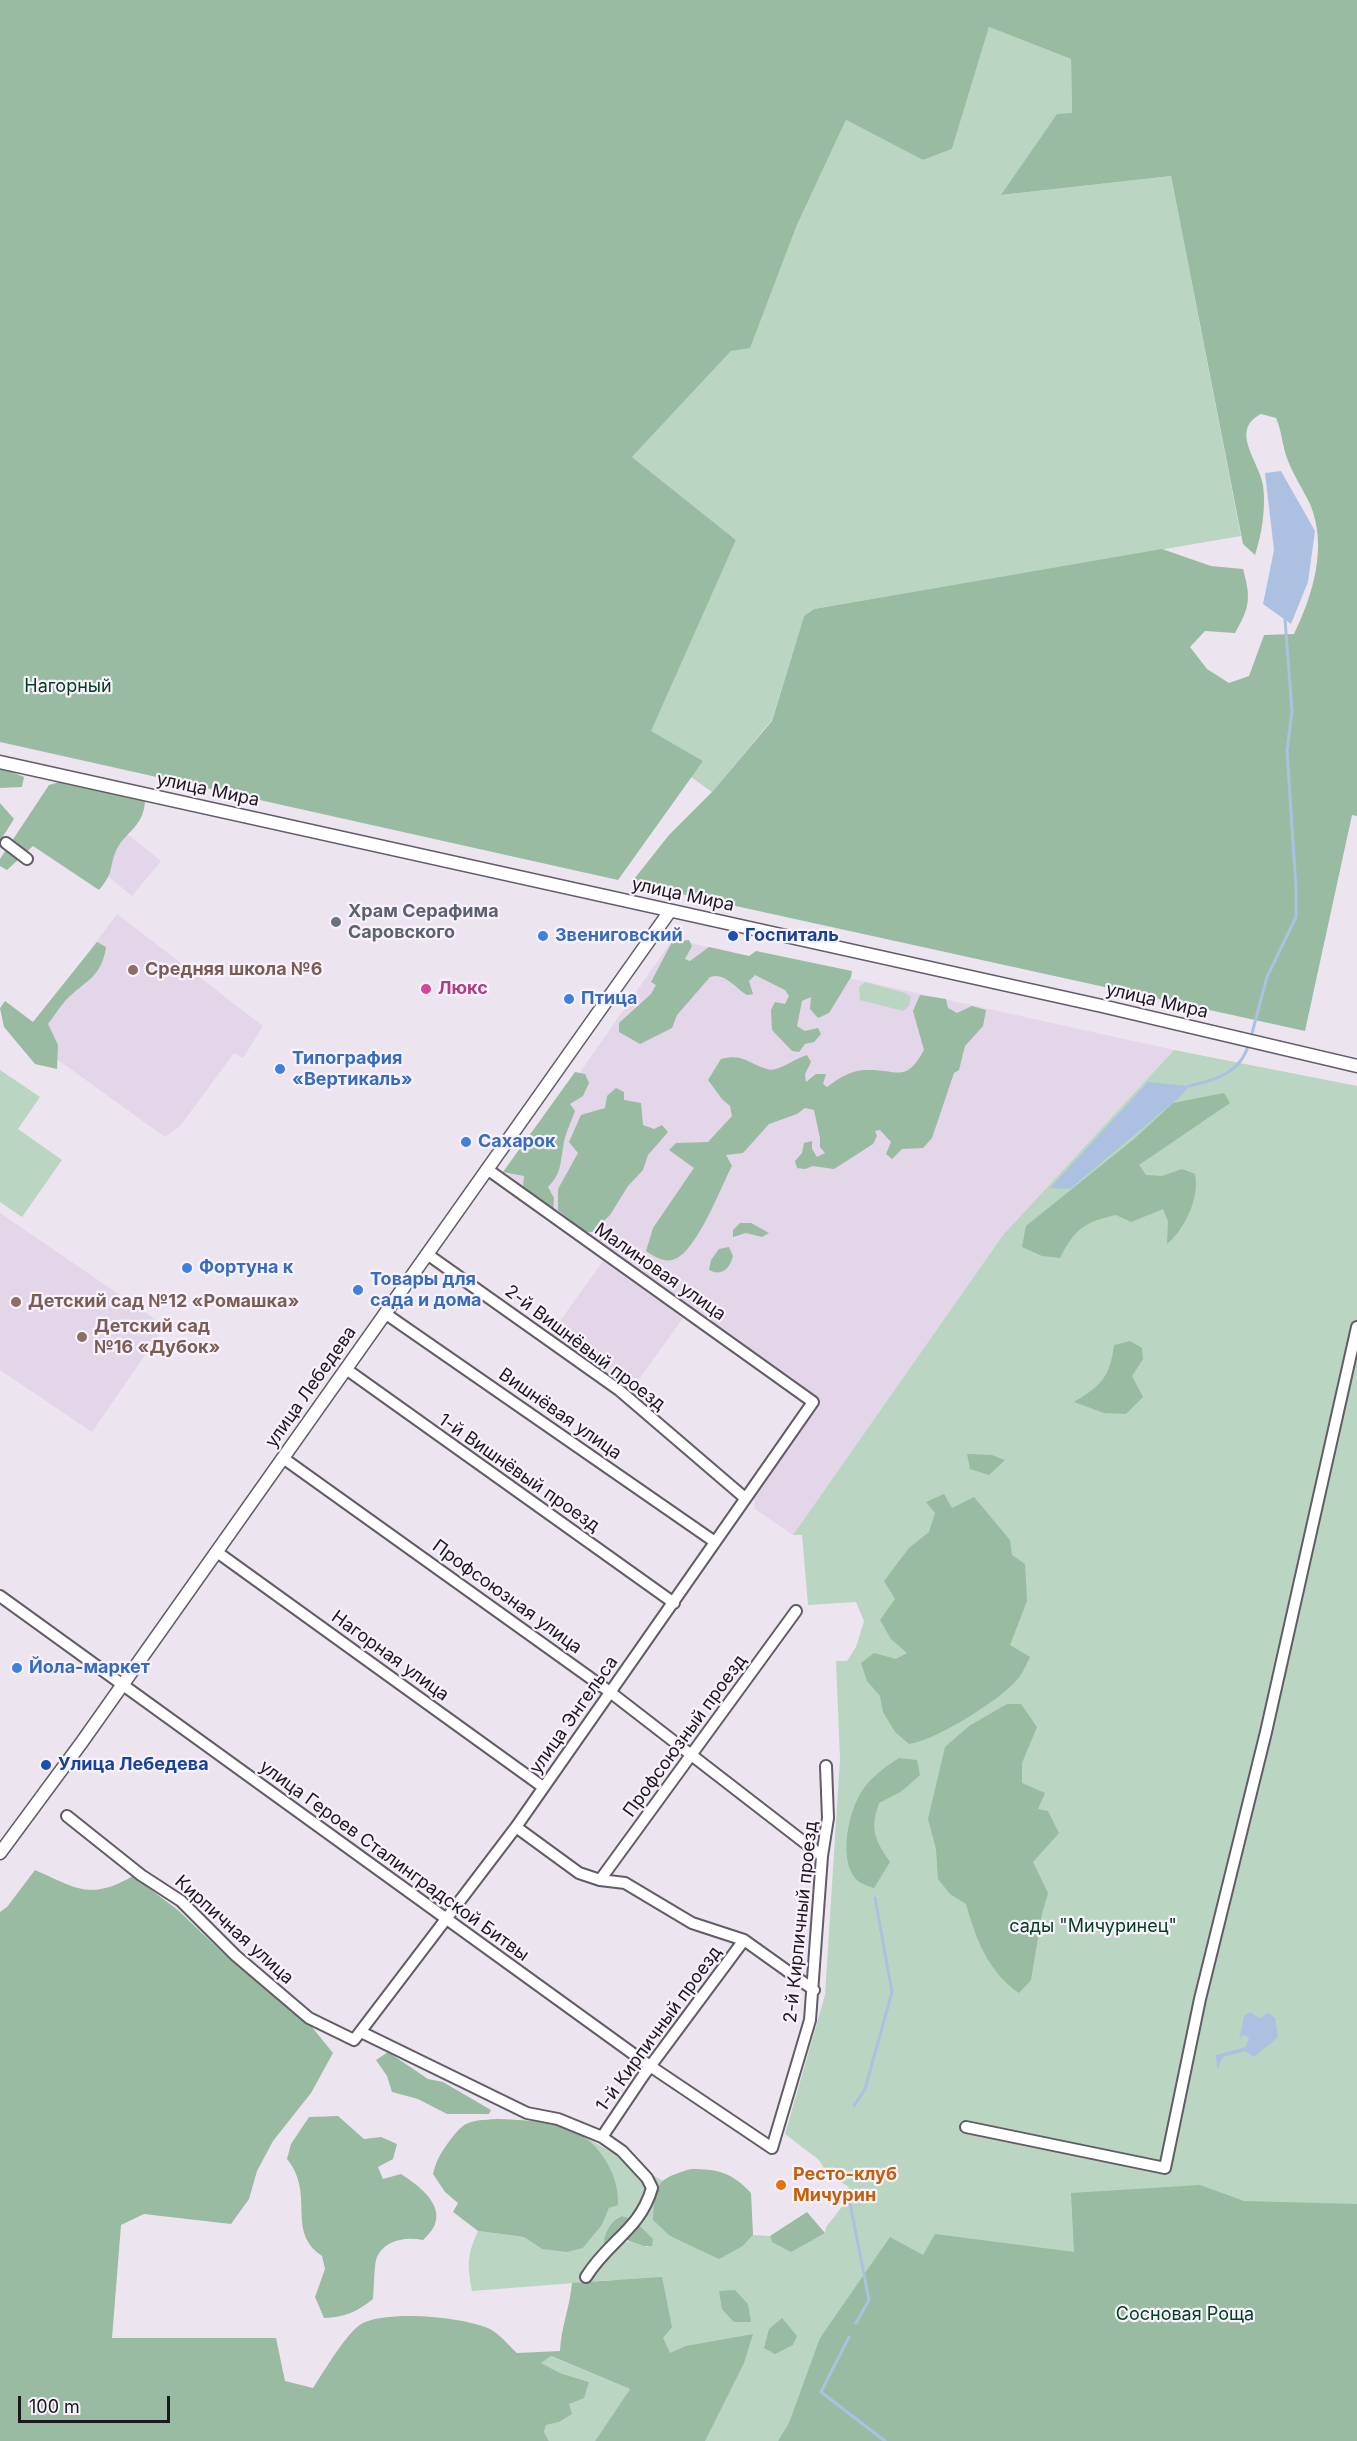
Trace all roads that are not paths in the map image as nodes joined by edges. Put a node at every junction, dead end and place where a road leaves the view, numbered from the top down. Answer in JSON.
{"nodes":[{"id":1,"x":0,"y":762,"type":"edge"},
{"id":2,"x":6,"y":843,"type":"dead end"},
{"id":3,"x":27,"y":859,"type":"dead end"},
{"id":4,"x":670,"y":911,"type":"junction"},
{"id":5,"x":1357,"y":1066,"type":"edge"},
{"id":6,"x":487,"y":1169,"type":"junction"},
{"id":7,"x":427,"y":1254,"type":"junction"},
{"id":8,"x":386,"y":1314,"type":"junction"},
{"id":9,"x":1357,"y":1327,"type":"edge"},
{"id":10,"x":346,"y":1369,"type":"junction"},
{"id":11,"x":813,"y":1402,"type":"joint"},
{"id":12,"x":283,"y":1458,"type":"junction"},
{"id":13,"x":745,"y":1498,"type":"junction"},
{"id":14,"x":715,"y":1542,"type":"junction"},
{"id":15,"x":217,"y":1552,"type":"junction"},
{"id":16,"x":0,"y":1596,"type":"edge"},
{"id":17,"x":674,"y":1603,"type":"junction"},
{"id":18,"x":796,"y":1611,"type":"dead end"},
{"id":19,"x":123,"y":1684,"type":"junction"},
{"id":20,"x":610,"y":1692,"type":"junction"},
{"id":21,"x":692,"y":1754,"type":"junction"},
{"id":22,"x":826,"y":1766,"type":"dead end"},
{"id":23,"x":543,"y":1787,"type":"junction"},
{"id":24,"x":67,"y":1816,"type":"dead end"},
{"id":25,"x":516,"y":1827,"type":"junction"},
{"id":26,"x":0,"y":1853,"type":"edge"},
{"id":27,"x":822,"y":1856,"type":"junction"},
{"id":28,"x":600,"y":1880,"type":"junction"},
{"id":29,"x":446,"y":1919,"type":"junction"},
{"id":30,"x":744,"y":1940,"type":"junction"},
{"id":31,"x":814,"y":1990,"type":"junction"},
{"id":32,"x":357,"y":2036,"type":"junction"},
{"id":33,"x":650,"y":2066,"type":"junction"},
{"id":34,"x":966,"y":2127,"type":"dead end"},
{"id":35,"x":602,"y":2137,"type":"junction"},
{"id":36,"x":772,"y":2148,"type":"joint"},
{"id":37,"x":586,"y":2277,"type":"dead end"}],
"edges":[{"from":1,"to":4,"type":"main road","name":"улица Мира"},
{"from":2,"to":3,"type":"street"},
{"from":4,"to":5,"type":"main road","name":"улица Мира"},
{"from":4,"to":6,"type":"main road","name":"улица Лебедева"},
{"from":6,"to":7,"type":"main road","name":"улица Лебедева"},
{"from":6,"to":11,"type":"street","name":"Малиновая улица"},
{"from":7,"to":8,"type":"main road","name":"улица Лебедева"},
{"from":7,"to":13,"type":"street","name":"2-й Вишнёвый проезд"},
{"from":8,"to":10,"type":"main road","name":"улица Лебедева"},
{"from":8,"to":14,"type":"street","name":"Вишнёвая улица"},
{"from":9,"to":34,"type":"street"},
{"from":10,"to":12,"type":"main road","name":"улица Лебедева"},
{"from":10,"to":17,"type":"street","name":"1-й Вишнёвый проезд"},
{"from":11,"to":13,"type":"street","name":"улица Энгельса"},
{"from":12,"to":15,"type":"main road","name":"улица Лебедева"},
{"from":12,"to":20,"type":"street","name":"Профсоюзная улица"},
{"from":13,"to":14,"type":"street","name":"улица Энгельса"},
{"from":14,"to":17,"type":"street","name":"улица Энгельса"},
{"from":15,"to":19,"type":"main road","name":"улица Лебедева"},
{"from":15,"to":23,"type":"street","name":"Нагорная улица"},
{"from":16,"to":19,"type":"street","name":"улица Героев Сталинградской Битвы"},
{"from":17,"to":20,"type":"street","name":"улица Энгельса"},
{"from":18,"to":21,"type":"street","name":"Профсоюзный проезд"},
{"from":19,"to":26,"type":"main road","name":"улица Лебедева"},
{"from":19,"to":29,"type":"street","name":"улица Героев Сталинградской Битвы"},
{"from":20,"to":21,"type":"street","name":"Профсоюзная улица"},
{"from":20,"to":23,"type":"street","name":"улица Энгельса"},
{"from":21,"to":27,"type":"street","name":"Профсоюзная улица"},
{"from":21,"to":28,"type":"street","name":"Профсоюзный проезд"},
{"from":22,"to":27,"type":"street","name":"2-й Кирпичный проезд"},
{"from":23,"to":25,"type":"street","name":"улица Энгельса"},
{"from":24,"to":32,"type":"street","name":"Кирпичная улица"},
{"from":25,"to":28,"type":"street"},
{"from":25,"to":29,"type":"street","name":"улица Энгельса"},
{"from":27,"to":31,"type":"street","name":"2-й Кирпичный проезд"},
{"from":28,"to":30,"type":"street"},
{"from":29,"to":32,"type":"street","name":"улица Энгельса"},
{"from":29,"to":33,"type":"street","name":"улица Героев Сталинградской Битвы"},
{"from":30,"to":31,"type":"street"},
{"from":30,"to":33,"type":"street","name":"1-й Кирпичный проезд"},
{"from":31,"to":36,"type":"street","name":"2-й Кирпичный проезд"},
{"from":32,"to":35,"type":"street","name":"Кирпичная улица"},
{"from":33,"to":35,"type":"street","name":"1-й Кирпичный проезд"},
{"from":33,"to":36,"type":"street","name":"улица Героев Сталинградской Битвы"},
{"from":35,"to":37,"type":"street","name":"Кирпичная улица"}]}
